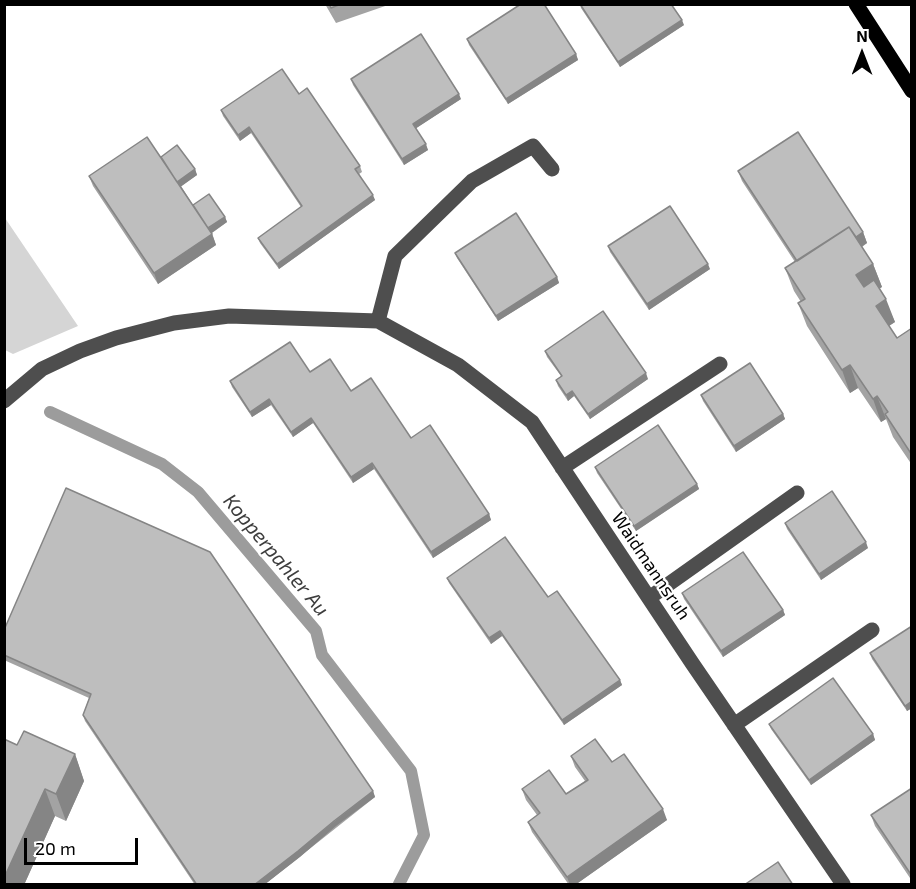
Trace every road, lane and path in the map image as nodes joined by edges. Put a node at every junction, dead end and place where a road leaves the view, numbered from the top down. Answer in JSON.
{"nodes":[{"id":1,"x":856,"y":4,"type":"edge"},
{"id":2,"x":912,"y":91,"type":"edge"},
{"id":3,"x":552,"y":169,"type":"dead end"},
{"id":4,"x":378,"y":321,"type":"junction"},
{"id":5,"x":720,"y":364,"type":"dead end"},
{"id":6,"x":4,"y":401,"type":"edge"},
{"id":7,"x":562,"y":468,"type":"junction"},
{"id":8,"x":797,"y":493,"type":"dead end"},
{"id":9,"x":649,"y":598,"type":"junction"},
{"id":10,"x":872,"y":630,"type":"dead end"},
{"id":11,"x":734,"y":725,"type":"junction"},
{"id":12,"x":843,"y":885,"type":"edge"}],
"edges":[{"from":1,"to":2,"type":"main road"},
{"from":3,"to":4,"type":"street"},
{"from":4,"to":6,"type":"street","name":"Waidmannsruh"},
{"from":4,"to":7,"type":"street","name":"Waidmannsruh"},
{"from":5,"to":7,"type":"street"},
{"from":7,"to":9,"type":"street","name":"Waidmannsruh"},
{"from":8,"to":9,"type":"street"},
{"from":9,"to":11,"type":"street","name":"Waidmannsruh"},
{"from":10,"to":11,"type":"street"},
{"from":11,"to":12,"type":"street","name":"Waidmannsruh"}]}
